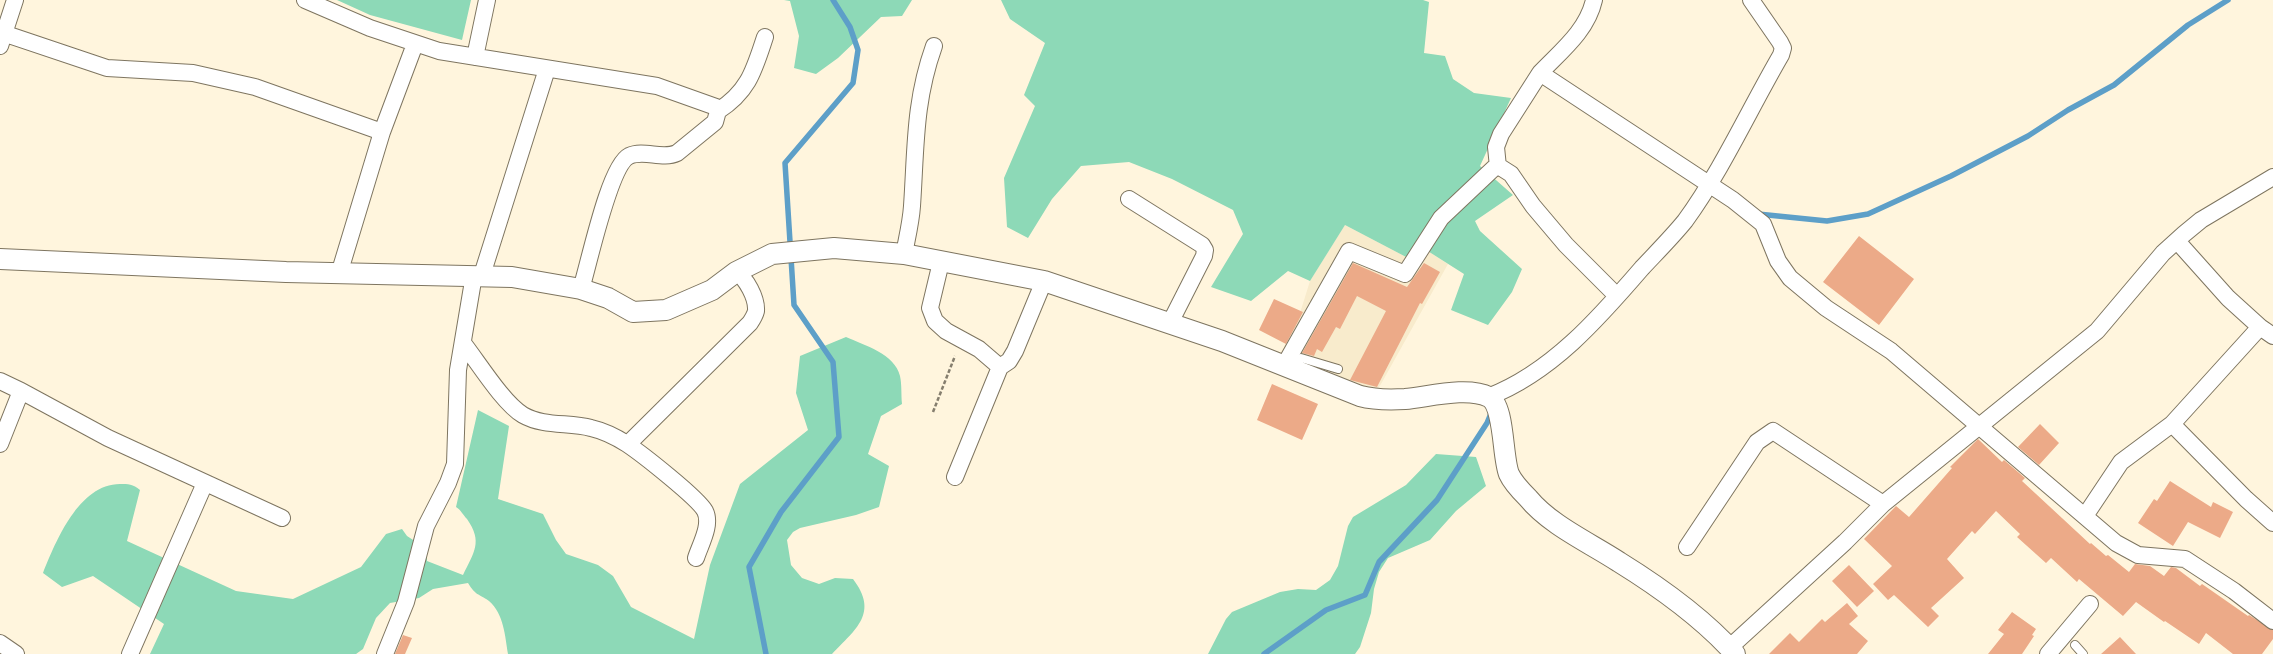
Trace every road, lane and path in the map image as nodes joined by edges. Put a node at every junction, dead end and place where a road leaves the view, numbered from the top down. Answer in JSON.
{"nodes":[{"id":1,"x":15,"y":0,"type":"edge"},
{"id":2,"x":305,"y":0,"type":"edge"},
{"id":3,"x":487,"y":0,"type":"edge"},
{"id":4,"x":1594,"y":0,"type":"edge"},
{"id":5,"x":1752,"y":0,"type":"edge"},
{"id":6,"x":1,"y":37,"type":"edge"},
{"id":7,"x":765,"y":37,"type":"dead end"},
{"id":8,"x":415,"y":44,"type":"junction"},
{"id":9,"x":934,"y":46,"type":"dead end"},
{"id":10,"x":475,"y":57,"type":"junction"},
{"id":11,"x":547,"y":69,"type":"junction"},
{"id":12,"x":1540,"y":73,"type":"junction"},
{"id":13,"x":718,"y":111,"type":"junction"},
{"id":14,"x":382,"y":132,"type":"junction"},
{"id":15,"x":1498,"y":167,"type":"junction"},
{"id":16,"x":2273,"y":177,"type":"edge"},
{"id":17,"x":1709,"y":184,"type":"junction"},
{"id":18,"x":1129,"y":199,"type":"dead end"},
{"id":19,"x":2177,"y":241,"type":"junction"},
{"id":20,"x":904,"y":254,"type":"junction"},
{"id":21,"x":0,"y":259,"type":"edge"},
{"id":22,"x":941,"y":262,"type":"junction"},
{"id":23,"x":736,"y":272,"type":"junction"},
{"id":24,"x":339,"y":274,"type":"junction"},
{"id":25,"x":478,"y":275,"type":"junction"},
{"id":26,"x":1044,"y":281,"type":"junction"},
{"id":27,"x":581,"y":289,"type":"junction"},
{"id":28,"x":1617,"y":296,"type":"junction"},
{"id":29,"x":1170,"y":324,"type":"junction"},
{"id":30,"x":2260,"y":327,"type":"junction"},
{"id":31,"x":2273,"y":336,"type":"edge"},
{"id":32,"x":962,"y":339,"type":"junction"},
{"id":33,"x":463,"y":343,"type":"junction"},
{"id":34,"x":1000,"y":367,"type":"junction"},
{"id":35,"x":1289,"y":368,"type":"junction"},
{"id":36,"x":1338,"y":368,"type":"dead end"},
{"id":37,"x":0,"y":382,"type":"edge"},
{"id":38,"x":21,"y":391,"type":"junction"},
{"id":39,"x":1493,"y":402,"type":"junction"},
{"id":40,"x":933,"y":412,"type":"dead end"},
{"id":41,"x":2172,"y":424,"type":"junction"},
{"id":42,"x":1980,"y":426,"type":"junction"},
{"id":43,"x":0,"y":444,"type":"edge"},
{"id":44,"x":628,"y":444,"type":"junction"},
{"id":45,"x":955,"y":477,"type":"dead end"},
{"id":46,"x":205,"y":483,"type":"junction"},
{"id":47,"x":1883,"y":504,"type":"junction"},
{"id":48,"x":2085,"y":516,"type":"junction"},
{"id":49,"x":282,"y":518,"type":"dead end"},
{"id":50,"x":2273,"y":523,"type":"edge"},
{"id":51,"x":1687,"y":547,"type":"dead end"},
{"id":52,"x":696,"y":558,"type":"dead end"},
{"id":53,"x":2090,"y":604,"type":"dead end"},
{"id":54,"x":2273,"y":621,"type":"edge"},
{"id":55,"x":0,"y":643,"type":"edge"},
{"id":56,"x":2075,"y":646,"type":"dead end"},
{"id":57,"x":1732,"y":651,"type":"edge"},
{"id":58,"x":16,"y":654,"type":"edge"},
{"id":59,"x":130,"y":654,"type":"edge"},
{"id":60,"x":385,"y":654,"type":"edge"},
{"id":61,"x":2048,"y":654,"type":"edge"},
{"id":62,"x":2083,"y":654,"type":"edge"}],
"edges":[{"from":1,"to":6,"type":"street"},
{"from":2,"to":8,"type":"street"},
{"from":3,"to":10,"type":"street"},
{"from":4,"to":12,"type":"street"},
{"from":5,"to":17,"type":"street"},
{"from":6,"to":14,"type":"street"},
{"from":7,"to":13,"type":"street"},
{"from":8,"to":10,"type":"street"},
{"from":8,"to":14,"type":"street"},
{"from":9,"to":20,"type":"street"},
{"from":10,"to":11,"type":"street"},
{"from":11,"to":13,"type":"street"},
{"from":11,"to":25,"type":"street"},
{"from":12,"to":15,"type":"street"},
{"from":12,"to":17,"type":"street"},
{"from":13,"to":27,"type":"street"},
{"from":14,"to":24,"type":"street"},
{"from":15,"to":28,"type":"street"},
{"from":15,"to":35,"type":"street"},
{"from":16,"to":19,"type":"street"},
{"from":17,"to":28,"type":"street"},
{"from":17,"to":42,"type":"street"},
{"from":18,"to":29,"type":"street"},
{"from":19,"to":30,"type":"street"},
{"from":19,"to":42,"type":"street"},
{"from":20,"to":22,"type":"street"},
{"from":20,"to":23,"type":"street"},
{"from":21,"to":24,"type":"street"},
{"from":22,"to":26,"type":"street"},
{"from":22,"to":32,"type":"street"},
{"from":23,"to":27,"type":"street"},
{"from":23,"to":44,"type":"street"},
{"from":24,"to":25,"type":"street"},
{"from":25,"to":27,"type":"street"},
{"from":25,"to":33,"type":"street"},
{"from":26,"to":29,"type":"street"},
{"from":26,"to":34,"type":"street"},
{"from":28,"to":39,"type":"street"},
{"from":29,"to":35,"type":"street"},
{"from":30,"to":31,"type":"street"},
{"from":30,"to":41,"type":"street"},
{"from":32,"to":34,"type":"street"},
{"from":32,"to":40,"type":"path"},
{"from":33,"to":44,"type":"street"},
{"from":33,"to":60,"type":"street"},
{"from":34,"to":45,"type":"street"},
{"from":35,"to":36,"type":"lane"},
{"from":35,"to":39,"type":"street"},
{"from":37,"to":38,"type":"street"},
{"from":38,"to":43,"type":"street"},
{"from":38,"to":46,"type":"street"},
{"from":39,"to":57,"type":"street"},
{"from":41,"to":48,"type":"street"},
{"from":41,"to":50,"type":"street"},
{"from":42,"to":47,"type":"street"},
{"from":42,"to":48,"type":"street"},
{"from":44,"to":52,"type":"street"},
{"from":46,"to":49,"type":"street"},
{"from":46,"to":59,"type":"street"},
{"from":47,"to":51,"type":"street"},
{"from":47,"to":57,"type":"street"},
{"from":48,"to":54,"type":"street"},
{"from":53,"to":61,"type":"street"},
{"from":55,"to":58,"type":"street"},
{"from":56,"to":62,"type":"lane"}]}
